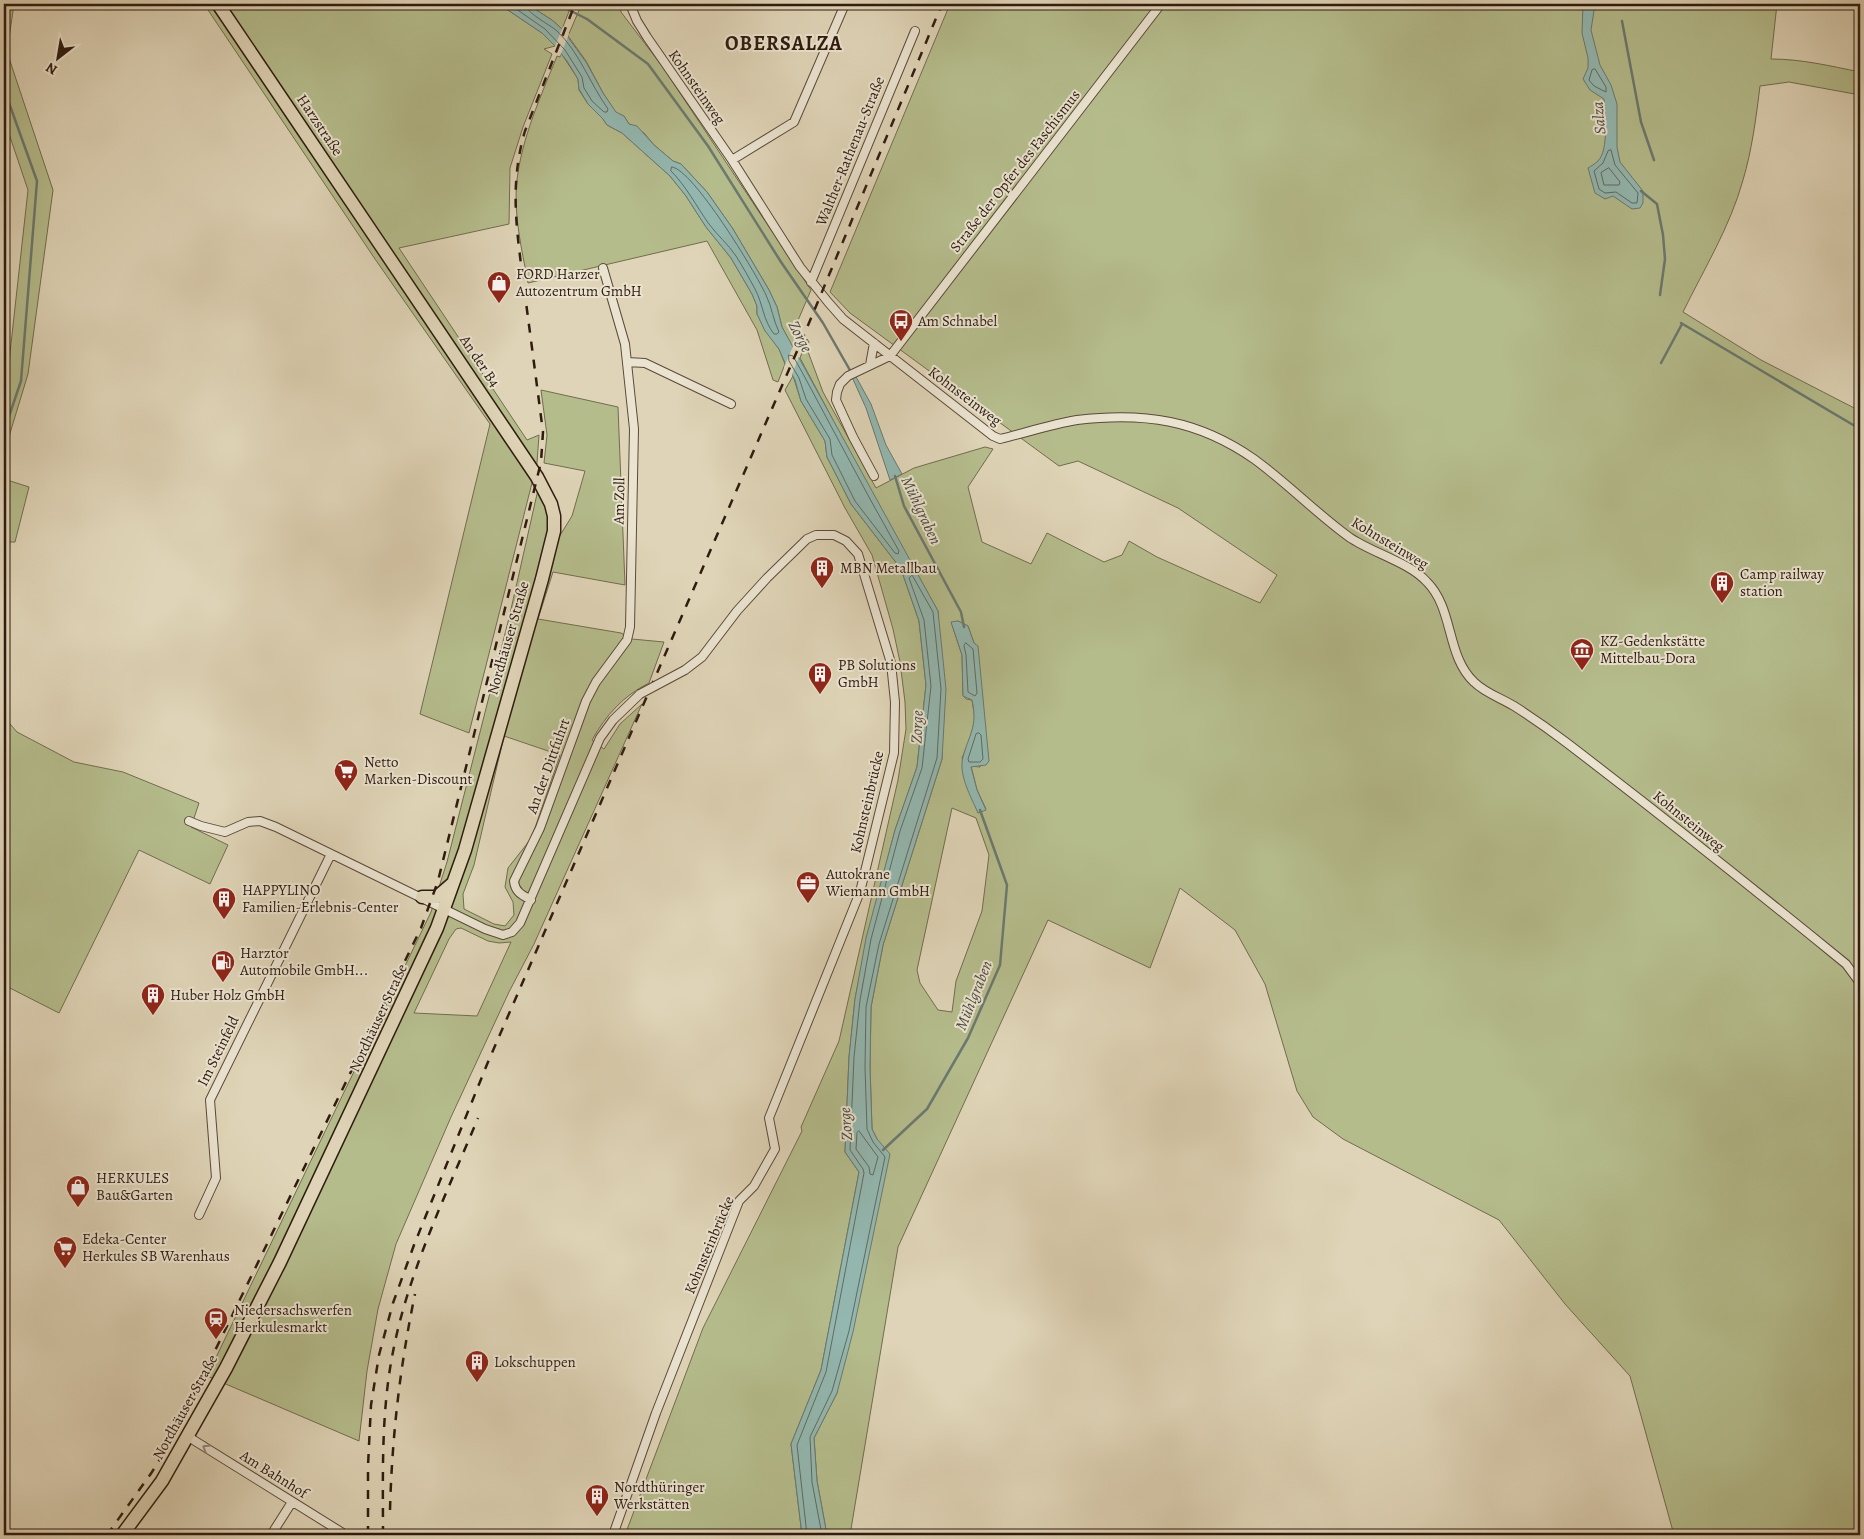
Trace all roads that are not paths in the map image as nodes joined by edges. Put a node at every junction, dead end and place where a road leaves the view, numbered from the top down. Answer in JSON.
{"nodes":[{"id":1,"x":218,"y":4,"type":"edge"},
{"id":2,"x":845,"y":4,"type":"edge"},
{"id":3,"x":1161,"y":4,"type":"edge"},
{"id":4,"x":630,"y":6,"type":"edge"},
{"id":5,"x":915,"y":31,"type":"dead end"},
{"id":6,"x":732,"y":160,"type":"junction"},
{"id":7,"x":394,"y":263,"type":"joint"},
{"id":8,"x":603,"y":268,"type":"dead end"},
{"id":9,"x":811,"y":282,"type":"junction"},
{"id":10,"x":874,"y":343,"type":"junction"},
{"id":11,"x":890,"y":356,"type":"junction"},
{"id":12,"x":627,"y":362,"type":"junction"},
{"id":13,"x":870,"y":365,"type":"junction"},
{"id":14,"x":731,"y":404,"type":"dead end"},
{"id":15,"x":874,"y":476,"type":"dead end"},
{"id":16,"x":538,"y":477,"type":"joint"},
{"id":17,"x":627,"y":640,"type":"joint"},
{"id":18,"x":189,"y":820,"type":"dead end"},
{"id":19,"x":331,"y":854,"type":"junction"},
{"id":20,"x":454,"y":882,"type":"junction"},
{"id":21,"x":422,"y":897,"type":"junction"},
{"id":22,"x":531,"y":900,"type":"junction"},
{"id":23,"x":445,"y":908,"type":"junction"},
{"id":24,"x":1860,"y":983,"type":"edge"},
{"id":25,"x":199,"y":1215,"type":"dead end"},
{"id":26,"x":187,"y":1436,"type":"junction"},
{"id":27,"x":292,"y":1502,"type":"junction"},
{"id":28,"x":122,"y":1535,"type":"edge"},
{"id":29,"x":271,"y":1535,"type":"edge"},
{"id":30,"x":346,"y":1535,"type":"edge"},
{"id":31,"x":613,"y":1535,"type":"edge"}],
"edges":[{"from":1,"to":7,"type":"main road","name":"Harzstraße"},
{"from":2,"to":6,"type":"street"},
{"from":3,"to":11,"type":"street","name":"Straße der Opfer des Faschismus"},
{"from":4,"to":6,"type":"street","name":"Kohnsteinweg"},
{"from":5,"to":9,"type":"street","name":"Walther-Rathenau-Straße"},
{"from":6,"to":9,"type":"street","name":"Kohnsteinweg"},
{"from":7,"to":16,"type":"main road","name":"An der B4"},
{"from":8,"to":12,"type":"street","name":"Am Zoll"},
{"from":9,"to":10,"type":"street","name":"Kohnsteinweg"},
{"from":10,"to":11,"type":"street","name":"Kohnsteinweg"},
{"from":10,"to":13,"type":"street"},
{"from":11,"to":13,"type":"street"},
{"from":11,"to":24,"type":"street","name":"Kohnsteinweg"},
{"from":12,"to":14,"type":"street"},
{"from":12,"to":17,"type":"street","name":"Am Zoll"},
{"from":13,"to":15,"type":"street"},
{"from":16,"to":20,"type":"main road","name":"Nordhäuser Straße"},
{"from":17,"to":22,"type":"street","name":"An der Dittfuhrt"},
{"from":18,"to":19,"type":"street"},
{"from":19,"to":21,"type":"street"},
{"from":19,"to":25,"type":"street","name":"Im Steinfeld"},
{"from":20,"to":21,"type":"main road"},
{"from":20,"to":23,"type":"main road","name":"Nordhäuser Straße"},
{"from":21,"to":23,"type":"street"},
{"from":22,"to":23,"type":"street","name":"Kohnsteinbrücke"},
{"from":22,"to":31,"type":"street","name":"Kohnsteinbrücke","bridge":true},
{"from":23,"to":26,"type":"main road","name":"Nordhäuser Straße"},
{"from":27,"to":26,"type":"street","name":"Am Bahnhof","one_way":true},
{"from":26,"to":28,"type":"main road","name":"Nordhäuser Straße"},
{"from":27,"to":29,"type":"street"},
{"from":27,"to":30,"type":"street","name":"Am Bahnhof"}]}
